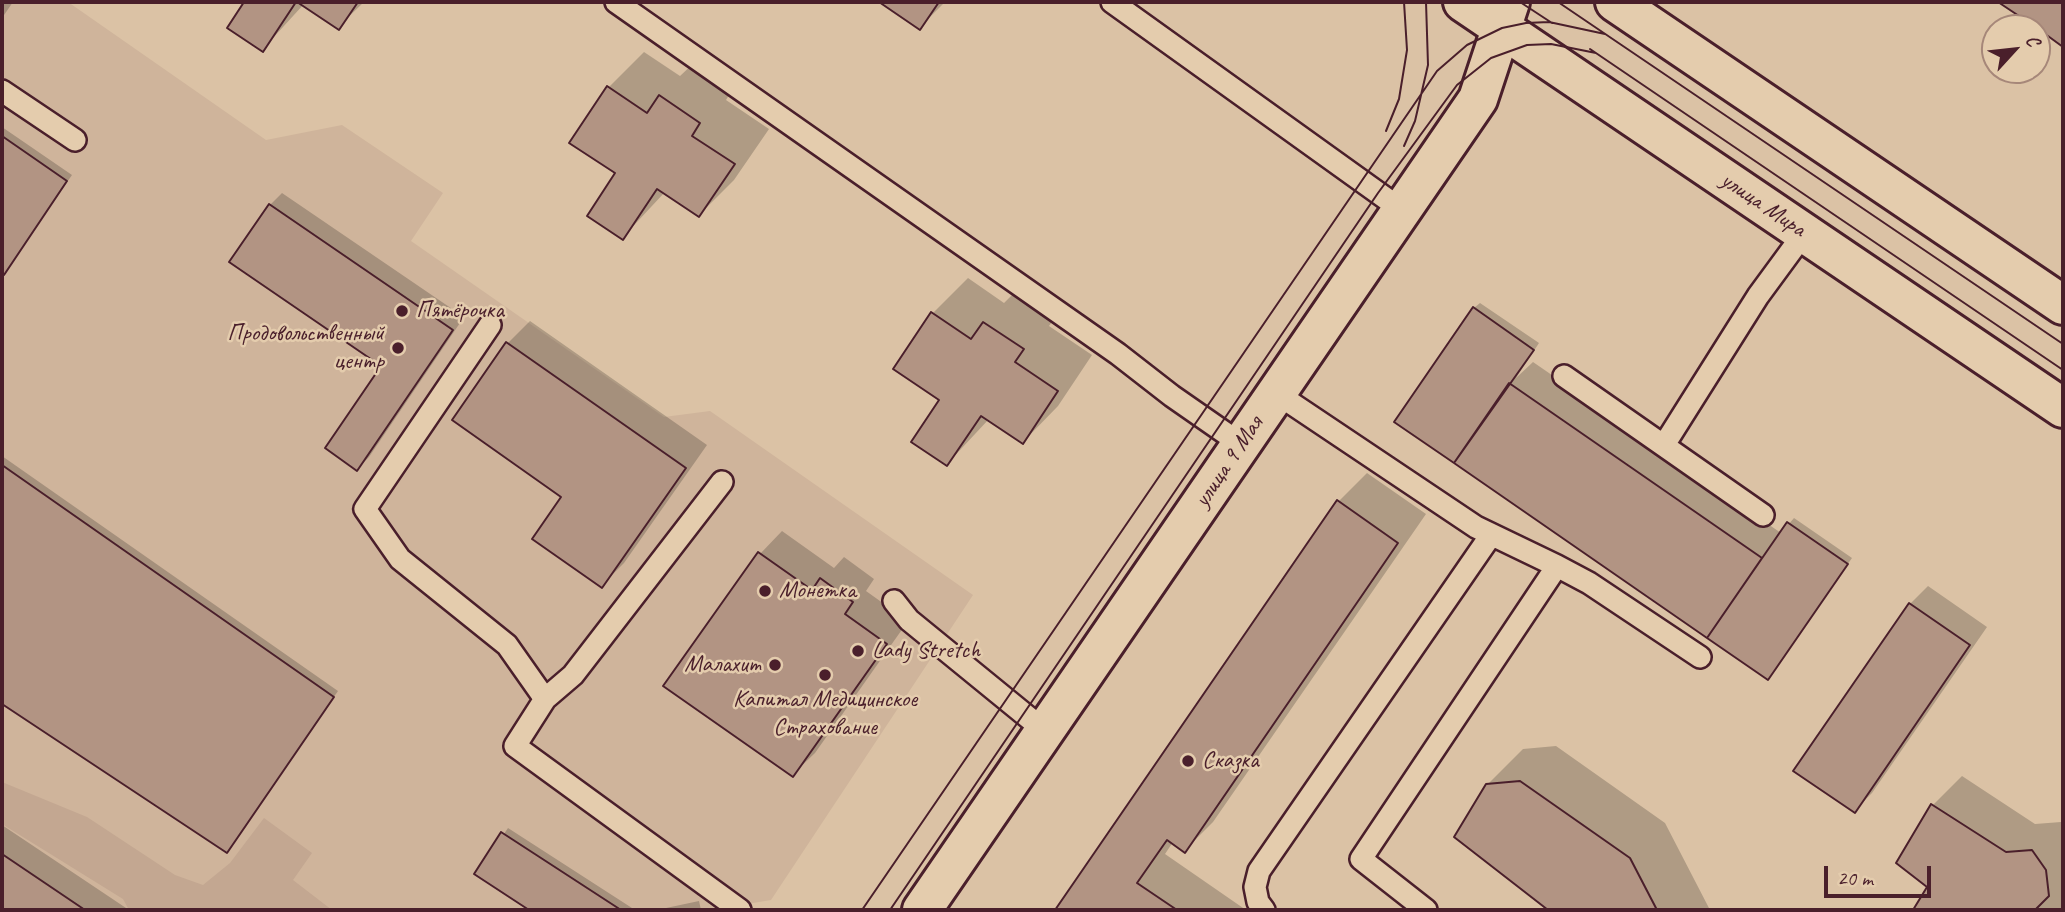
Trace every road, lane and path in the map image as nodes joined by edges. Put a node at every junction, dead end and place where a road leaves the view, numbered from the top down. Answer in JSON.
{"nodes":[{"id":1,"x":616,"y":2,"type":"edge"},
{"id":2,"x":1112,"y":2,"type":"edge"},
{"id":3,"x":1463,"y":2,"type":"edge"},
{"id":4,"x":1615,"y":2,"type":"edge"},
{"id":5,"x":1506,"y":15,"type":"edge"},
{"id":6,"x":2,"y":91,"type":"edge"},
{"id":7,"x":75,"y":140,"type":"dead end"},
{"id":8,"x":1402,"y":210,"type":"junction"},
{"id":9,"x":1805,"y":232,"type":"junction"},
{"id":10,"x":2063,"y":305,"type":"edge"},
{"id":11,"x":490,"y":325,"type":"dead end"},
{"id":12,"x":1564,"y":376,"type":"dead end"},
{"id":13,"x":1276,"y":393,"type":"junction"},
{"id":14,"x":2063,"y":408,"type":"edge"},
{"id":15,"x":1241,"y":444,"type":"junction"},
{"id":16,"x":1664,"y":445,"type":"junction"},
{"id":17,"x":722,"y":482,"type":"dead end"},
{"id":18,"x":1763,"y":515,"type":"dead end"},
{"id":19,"x":1491,"y":535,"type":"junction"},
{"id":20,"x":1557,"y":566,"type":"junction"},
{"id":21,"x":894,"y":601,"type":"dead end"},
{"id":22,"x":1700,"y":657,"type":"dead end"},
{"id":23,"x":545,"y":699,"type":"junction"},
{"id":24,"x":1045,"y":731,"type":"junction"},
{"id":25,"x":740,"y":910,"type":"edge"},
{"id":26,"x":922,"y":910,"type":"edge"},
{"id":27,"x":1264,"y":910,"type":"edge"},
{"id":28,"x":1426,"y":910,"type":"edge"}],
"edges":[{"from":1,"to":15,"type":"lane"},
{"from":2,"to":8,"type":"lane"},
{"from":3,"to":5,"type":"main road","name":"улица Мира"},
{"from":4,"to":10,"type":"main road"},
{"from":5,"to":8,"type":"main road","name":"улица 9 Мая"},
{"from":5,"to":9,"type":"main road","name":"улица Мира"},
{"from":6,"to":7,"type":"lane"},
{"from":8,"to":13,"type":"main road","name":"улица 9 Мая"},
{"from":9,"to":14,"type":"main road","name":"улица Мира"},
{"from":9,"to":16,"type":"lane"},
{"from":11,"to":23,"type":"lane"},
{"from":12,"to":16,"type":"lane"},
{"from":13,"to":15,"type":"main road","name":"улица 9 Мая"},
{"from":13,"to":19,"type":"lane"},
{"from":15,"to":24,"type":"main road","name":"улица 9 Мая"},
{"from":16,"to":18,"type":"lane"},
{"from":17,"to":23,"type":"lane"},
{"from":19,"to":20,"type":"lane"},
{"from":19,"to":27,"type":"lane"},
{"from":20,"to":22,"type":"lane"},
{"from":20,"to":28,"type":"lane"},
{"from":21,"to":24,"type":"lane"},
{"from":23,"to":25,"type":"lane"},
{"from":24,"to":26,"type":"main road","name":"улица 9 Мая"}]}
